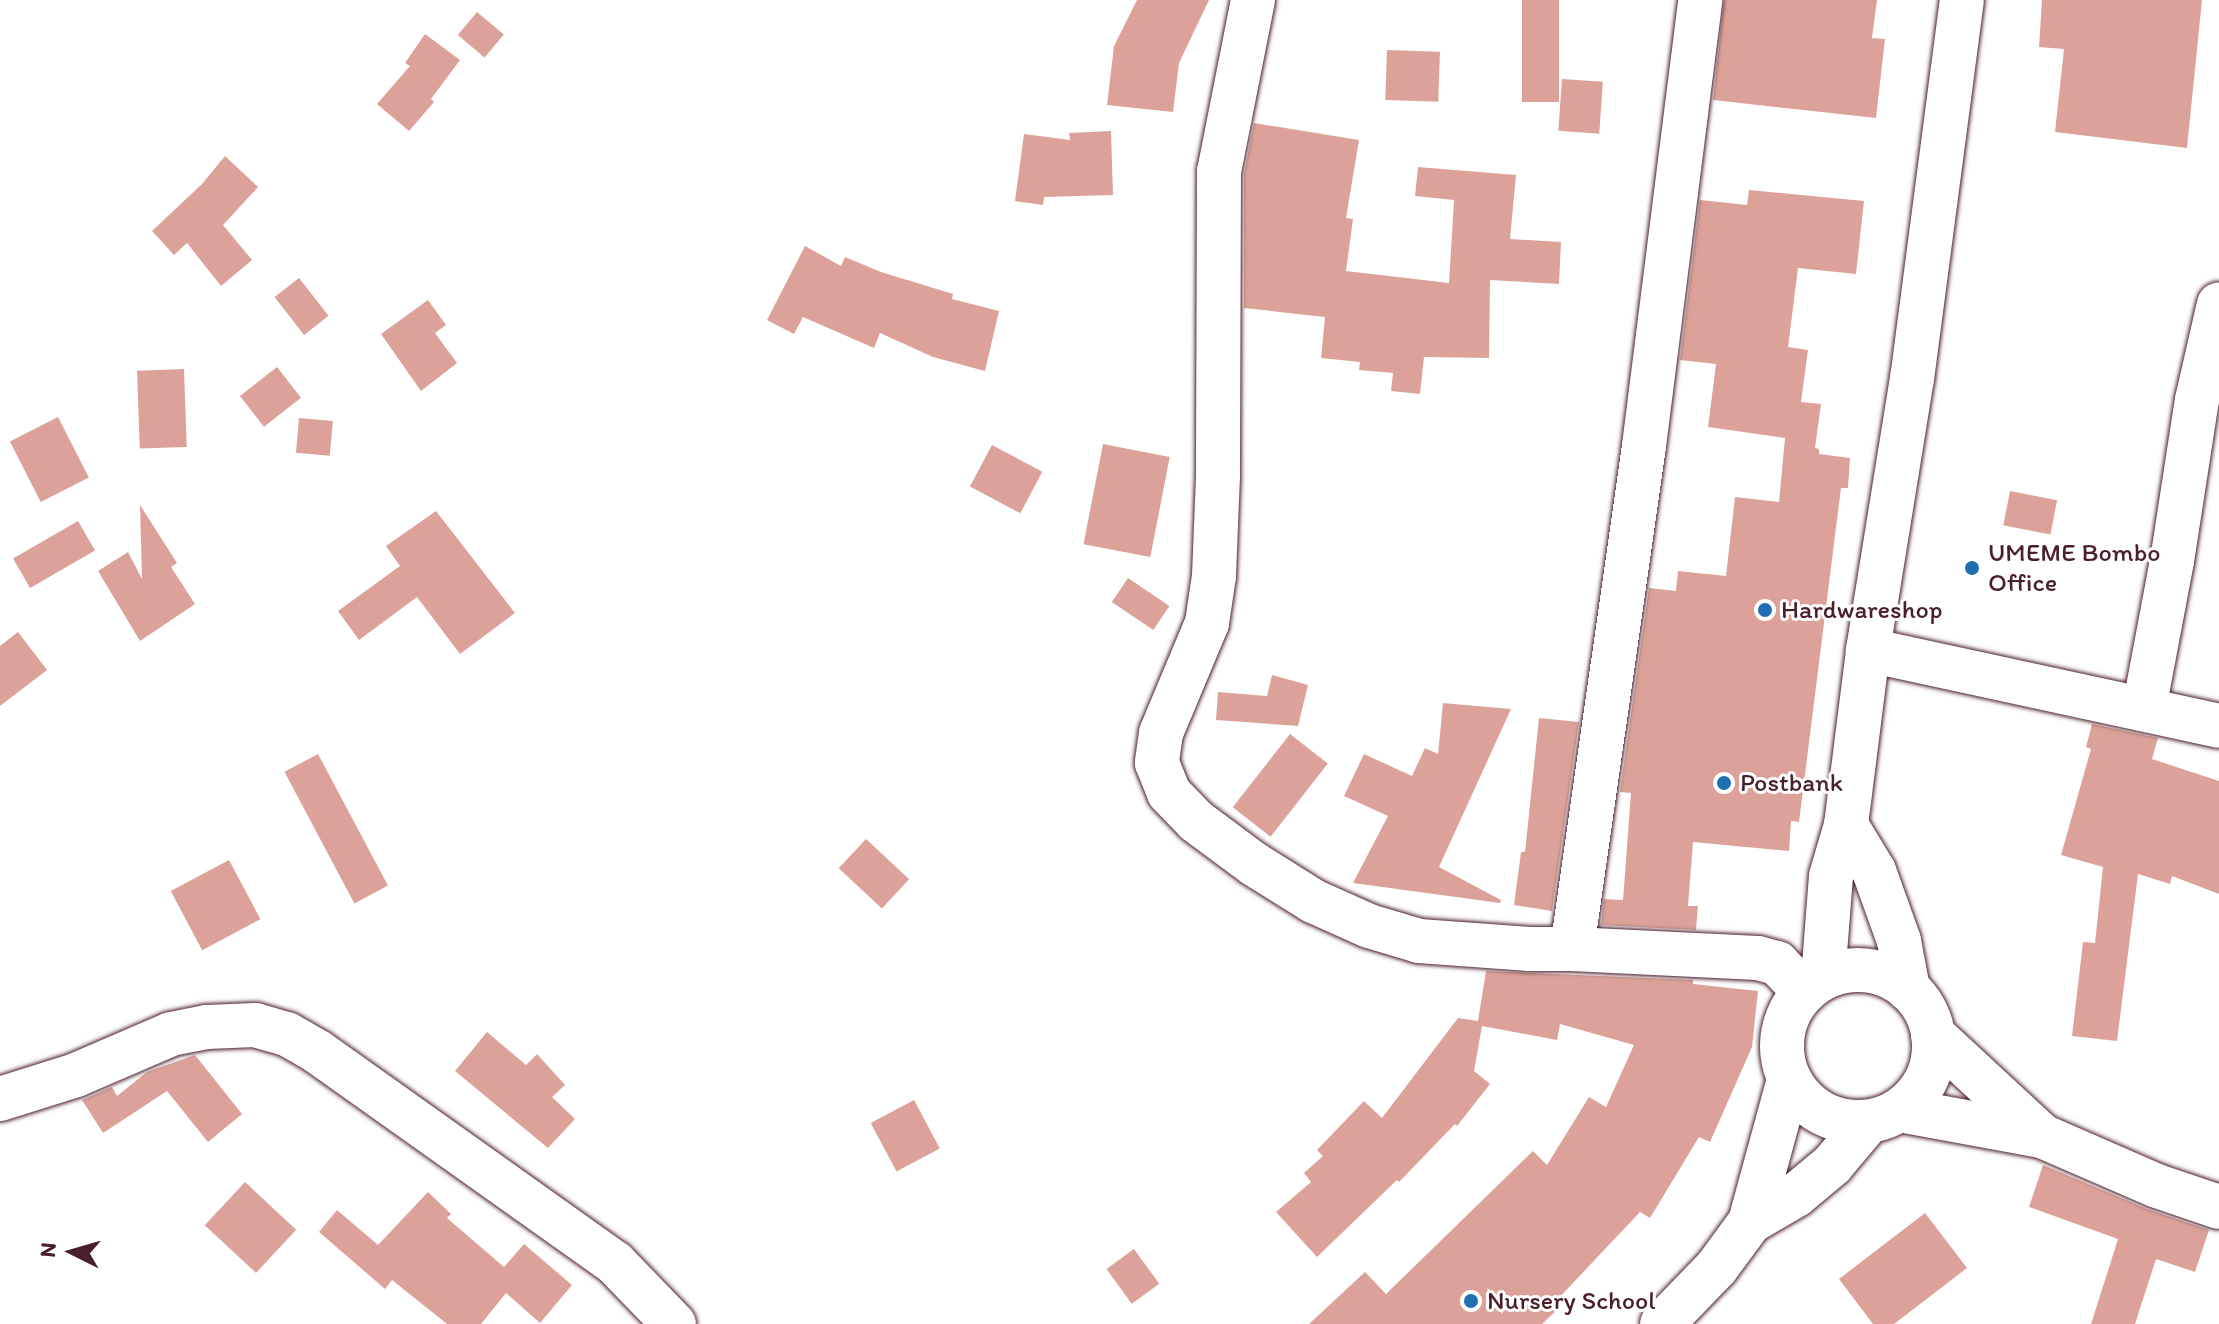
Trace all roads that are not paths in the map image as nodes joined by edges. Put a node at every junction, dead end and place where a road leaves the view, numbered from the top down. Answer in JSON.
{"nodes":[{"id":1,"x":1253,"y":0,"type":"edge"},
{"id":2,"x":1700,"y":0,"type":"edge"},
{"id":3,"x":1962,"y":0,"type":"edge"},
{"id":4,"x":2219,"y":304,"type":"edge"},
{"id":5,"x":1868,"y":650,"type":"junction"},
{"id":6,"x":2144,"y":709,"type":"junction"},
{"id":7,"x":2219,"y":726,"type":"edge"},
{"id":8,"x":1846,"y":825,"type":"junction"},
{"id":9,"x":1572,"y":949,"type":"junction"},
{"id":10,"x":1814,"y":985,"type":"junction"},
{"id":11,"x":1908,"y":989,"type":"junction"},
{"id":12,"x":1933,"y":1035,"type":"junction"},
{"id":13,"x":1789,"y":1079,"type":"junction"},
{"id":14,"x":0,"y":1099,"type":"edge"},
{"id":15,"x":1884,"y":1116,"type":"junction"},
{"id":16,"x":2042,"y":1136,"type":"junction"},
{"id":17,"x":2219,"y":1207,"type":"edge"},
{"id":18,"x":1750,"y":1222,"type":"junction"},
{"id":19,"x":674,"y":1324,"type":"edge"},
{"id":20,"x":1662,"y":1324,"type":"edge"}],
"edges":[{"from":1,"to":9,"type":"street"},
{"from":2,"to":9,"type":"street"},
{"from":3,"to":5,"type":"street"},
{"from":4,"to":6,"type":"street"},
{"from":5,"to":6,"type":"street"},
{"from":5,"to":8,"type":"street"},
{"from":6,"to":7,"type":"street"},
{"from":8,"to":10,"type":"street"},
{"from":8,"to":11,"type":"street"},
{"from":9,"to":10,"type":"street"},
{"from":10,"to":11,"type":"street"},
{"from":10,"to":13,"type":"street"},
{"from":11,"to":12,"type":"street"},
{"from":12,"to":15,"type":"street"},
{"from":12,"to":16,"type":"street"},
{"from":13,"to":15,"type":"street"},
{"from":13,"to":18,"type":"street"},
{"from":14,"to":19,"type":"street"},
{"from":15,"to":16,"type":"street"},
{"from":15,"to":18,"type":"street"},
{"from":16,"to":17,"type":"street"},
{"from":18,"to":20,"type":"street"}]}
